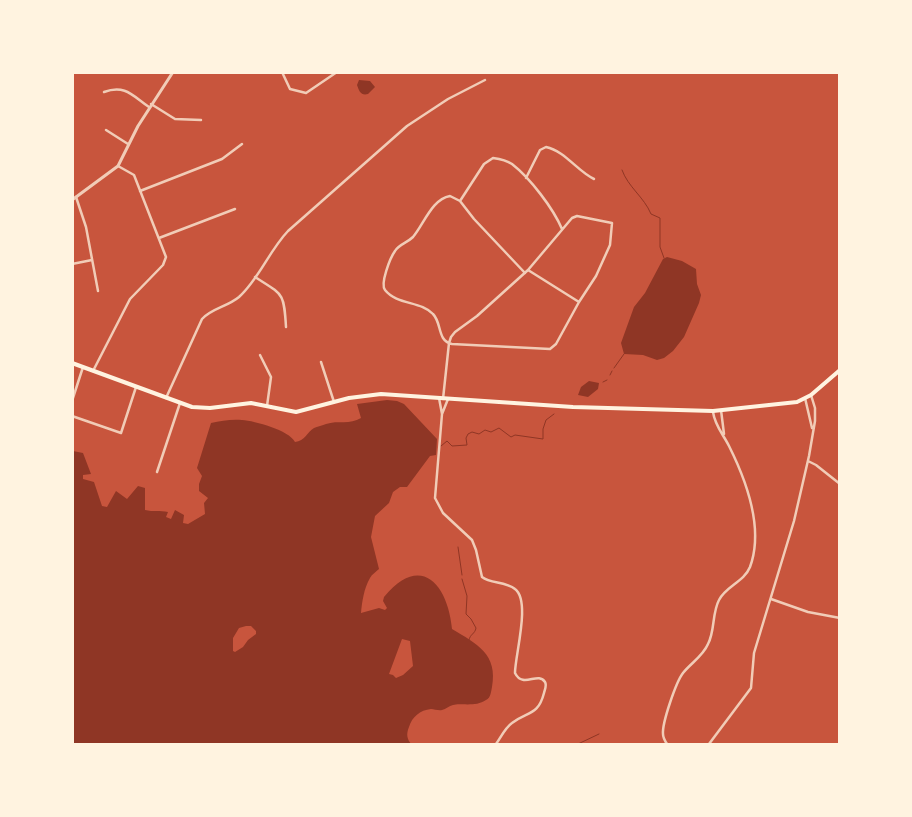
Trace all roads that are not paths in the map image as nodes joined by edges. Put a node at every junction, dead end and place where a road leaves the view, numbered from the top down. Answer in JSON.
{"nodes":[{"id":1,"x":172,"y":72,"type":"edge"},
{"id":2,"x":282,"y":72,"type":"edge"},
{"id":3,"x":337,"y":72,"type":"edge"},
{"id":4,"x":485,"y":80,"type":"dead end"},
{"id":5,"x":104,"y":92,"type":"dead end"},
{"id":6,"x":150,"y":106,"type":"junction"},
{"id":7,"x":202,"y":120,"type":"dead end"},
{"id":8,"x":106,"y":130,"type":"dead end"},
{"id":9,"x":128,"y":144,"type":"junction"},
{"id":10,"x":242,"y":144,"type":"dead end"},
{"id":11,"x":118,"y":166,"type":"junction"},
{"id":12,"x":526,"y":178,"type":"junction"},
{"id":13,"x":594,"y":179,"type":"dead end"},
{"id":14,"x":140,"y":191,"type":"junction"},
{"id":15,"x":76,"y":197,"type":"junction"},
{"id":16,"x":72,"y":200,"type":"edge"},
{"id":17,"x":460,"y":201,"type":"junction"},
{"id":18,"x":236,"y":209,"type":"dead end"},
{"id":19,"x":562,"y":229,"type":"junction"},
{"id":20,"x":159,"y":238,"type":"junction"},
{"id":21,"x":92,"y":260,"type":"junction"},
{"id":22,"x":72,"y":264,"type":"edge"},
{"id":23,"x":528,"y":270,"type":"junction"},
{"id":24,"x":525,"y":273,"type":"junction"},
{"id":25,"x":255,"y":277,"type":"junction"},
{"id":26,"x":98,"y":292,"type":"dead end"},
{"id":27,"x":579,"y":302,"type":"junction"},
{"id":28,"x":286,"y":327,"type":"dead end"},
{"id":29,"x":448,"y":344,"type":"junction"},
{"id":30,"x":260,"y":355,"type":"dead end"},
{"id":31,"x":321,"y":362,"type":"dead end"},
{"id":32,"x":72,"y":363,"type":"edge"},
{"id":33,"x":83,"y":367,"type":"junction"},
{"id":34,"x":840,"y":370,"type":"edge"},
{"id":35,"x":93,"y":371,"type":"junction"},
{"id":36,"x":136,"y":387,"type":"junction"},
{"id":37,"x":811,"y":395,"type":"junction"},
{"id":38,"x":166,"y":398,"type":"junction"},
{"id":39,"x":806,"y":398,"type":"junction"},
{"id":40,"x":443,"y":399,"type":"junction"},
{"id":41,"x":72,"y":401,"type":"edge"},
{"id":42,"x":334,"y":402,"type":"junction"},
{"id":43,"x":180,"y":403,"type":"junction"},
{"id":44,"x":267,"y":406,"type":"junction"},
{"id":45,"x":721,"y":410,"type":"junction"},
{"id":46,"x":713,"y":411,"type":"junction"},
{"id":47,"x":442,"y":414,"type":"junction"},
{"id":48,"x":72,"y":416,"type":"edge"},
{"id":49,"x":813,"y":430,"type":"junction"},
{"id":50,"x":724,"y":435,"type":"junction"},
{"id":51,"x":808,"y":461,"type":"junction"},
{"id":52,"x":157,"y":472,"type":"dead end"},
{"id":53,"x":840,"y":484,"type":"edge"},
{"id":54,"x":771,"y":599,"type":"junction"},
{"id":55,"x":840,"y":618,"type":"edge"},
{"id":56,"x":496,"y":744,"type":"edge"},
{"id":57,"x":667,"y":744,"type":"edge"},
{"id":58,"x":709,"y":744,"type":"edge"}],
"edges":[{"from":1,"to":6,"type":"street"},
{"from":2,"to":3,"type":"street"},
{"from":4,"to":25,"type":"street"},
{"from":5,"to":6,"type":"street"},
{"from":6,"to":7,"type":"street"},
{"from":6,"to":9,"type":"street"},
{"from":8,"to":9,"type":"street"},
{"from":9,"to":11,"type":"street"},
{"from":10,"to":14,"type":"street"},
{"from":11,"to":14,"type":"street"},
{"from":11,"to":15,"type":"street"},
{"from":12,"to":13,"type":"street"},
{"from":12,"to":17,"type":"street"},
{"from":12,"to":19,"type":"street"},
{"from":14,"to":20,"type":"street"},
{"from":15,"to":16,"type":"street"},
{"from":15,"to":21,"type":"street"},
{"from":17,"to":24,"type":"street"},
{"from":17,"to":29,"type":"street"},
{"from":18,"to":20,"type":"street"},
{"from":19,"to":23,"type":"street"},
{"from":19,"to":27,"type":"street"},
{"from":20,"to":35,"type":"street"},
{"from":21,"to":22,"type":"street"},
{"from":21,"to":26,"type":"street"},
{"from":23,"to":24,"type":"street"},
{"from":23,"to":27,"type":"street"},
{"from":24,"to":29,"type":"street"},
{"from":25,"to":28,"type":"street"},
{"from":25,"to":38,"type":"street"},
{"from":27,"to":29,"type":"street"},
{"from":29,"to":40,"type":"street"},
{"from":30,"to":44,"type":"street"},
{"from":31,"to":42,"type":"street"},
{"from":32,"to":33,"type":"main road"},
{"from":33,"to":35,"type":"main road"},
{"from":33,"to":41,"type":"street"},
{"from":34,"to":37,"type":"main road"},
{"from":35,"to":36,"type":"main road"},
{"from":36,"to":38,"type":"main road"},
{"from":36,"to":48,"type":"street"},
{"from":37,"to":39,"type":"main road"},
{"from":37,"to":49,"type":"street"},
{"from":38,"to":43,"type":"main road"},
{"from":39,"to":45,"type":"main road"},
{"from":39,"to":49,"type":"street"},
{"from":40,"to":42,"type":"main road"},
{"from":40,"to":46,"type":"main road"},
{"from":40,"to":47,"type":"street"},
{"from":40,"to":47,"type":"street"},
{"from":42,"to":44,"type":"main road"},
{"from":43,"to":44,"type":"main road"},
{"from":43,"to":52,"type":"street"},
{"from":45,"to":46,"type":"main road"},
{"from":45,"to":50,"type":"street"},
{"from":46,"to":50,"type":"street"},
{"from":47,"to":56,"type":"street"},
{"from":49,"to":51,"type":"street"},
{"from":50,"to":57,"type":"street"},
{"from":51,"to":53,"type":"street"},
{"from":51,"to":54,"type":"street"},
{"from":54,"to":55,"type":"street"},
{"from":54,"to":58,"type":"street"}]}
